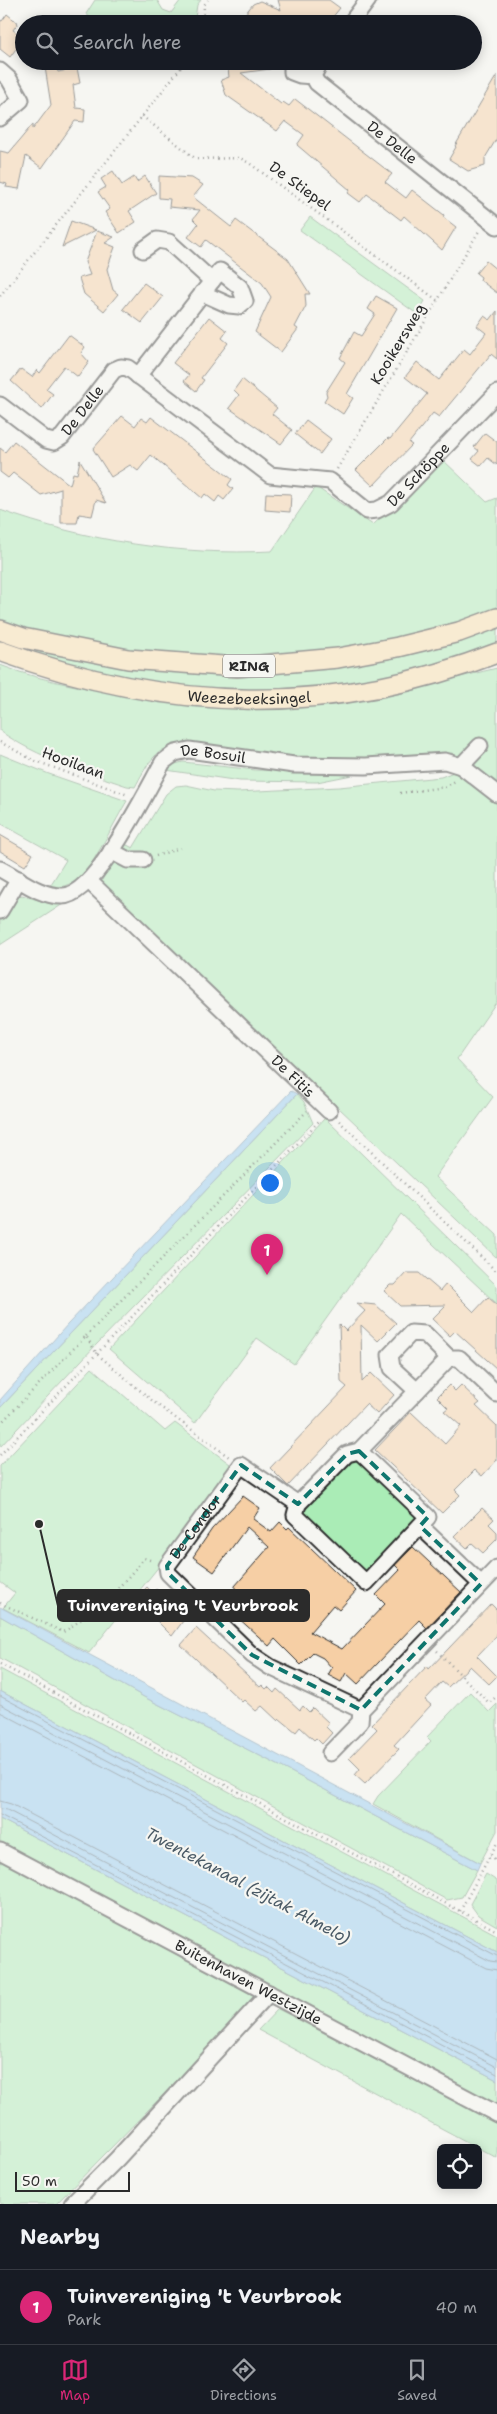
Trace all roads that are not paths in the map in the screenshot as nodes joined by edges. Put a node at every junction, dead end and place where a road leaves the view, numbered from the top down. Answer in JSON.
{"nodes":[{"id":1,"x":368,"y":0,"type":"edge"},
{"id":2,"x":357,"y":15,"type":"edge"},
{"id":3,"x":292,"y":70,"type":"edge"},
{"id":4,"x":309,"y":70,"type":"edge"},
{"id":5,"x":316,"y":70,"type":"edge"},
{"id":6,"x":0,"y":71,"type":"edge"},
{"id":7,"x":0,"y":118,"type":"edge"},
{"id":8,"x":492,"y":222,"type":"edge"},
{"id":9,"x":143,"y":250,"type":"dead end"},
{"id":10,"x":212,"y":280,"type":"junction"},
{"id":11,"x":202,"y":293,"type":"junction"},
{"id":12,"x":138,"y":376,"type":"junction"},
{"id":13,"x":497,"y":393,"type":"edge"},
{"id":14,"x":0,"y":405,"type":"edge"},
{"id":15,"x":330,"y":481,"type":"joint"},
{"id":16,"x":497,"y":618,"type":"edge"},
{"id":17,"x":0,"y":630,"type":"edge"},
{"id":18,"x":0,"y":651,"type":"edge"},
{"id":19,"x":497,"y":653,"type":"edge"},
{"id":20,"x":497,"y":662,"type":"edge"},
{"id":21,"x":459,"y":668,"type":"junction"},
{"id":22,"x":480,"y":746,"type":"dead end"},
{"id":23,"x":464,"y":768,"type":"junction"},
{"id":24,"x":497,"y":794,"type":"edge"},
{"id":25,"x":111,"y":851,"type":"junction"},
{"id":26,"x":143,"y":860,"type":"road end"},
{"id":27,"x":0,"y":868,"type":"edge"},
{"id":28,"x":19,"y":879,"type":"junction"},
{"id":29,"x":90,"y":882,"type":"junction"},
{"id":30,"x":0,"y":911,"type":"edge"},
{"id":31,"x":329,"y":1111,"type":"road end"},
{"id":32,"x":449,"y":1358,"type":"junction"},
{"id":33,"x":417,"y":1391,"type":"junction"},
{"id":34,"x":497,"y":1394,"type":"edge"},
{"id":35,"x":359,"y":1451,"type":"junction"},
{"id":36,"x":298,"y":1504,"type":"junction"},
{"id":37,"x":420,"y":1526,"type":"junction"},
{"id":38,"x":497,"y":1568,"type":"edge"},
{"id":39,"x":481,"y":1584,"type":"junction"},
{"id":40,"x":361,"y":1710,"type":"junction"},
{"id":41,"x":330,"y":1753,"type":"dead end"},
{"id":42,"x":0,"y":1851,"type":"edge"},
{"id":43,"x":269,"y":1993,"type":"junction"},
{"id":44,"x":497,"y":2114,"type":"edge"},
{"id":45,"x":72,"y":2204,"type":"edge"}],
"edges":[{"from":1,"to":2,"type":"street"},
{"from":3,"to":4,"type":"street"},
{"from":5,"to":8,"type":"street","name":"De Delle"},
{"from":6,"to":7,"type":"street"},
{"from":9,"to":10,"type":"street"},
{"from":10,"to":11,"type":"street"},
{"from":10,"to":11,"type":"street"},
{"from":11,"to":12,"type":"street"},
{"from":12,"to":14,"type":"street","name":"De Delle"},
{"from":12,"to":15,"type":"street","name":"De Delle"},
{"from":13,"to":15,"type":"street","name":"De Schöppe"},
{"from":16,"to":17,"type":"main road","name":"Weezebeeksingel","number":"RING"},
{"from":18,"to":21,"type":"main road","name":"Weezebeeksingel","number":"RING"},
{"from":19,"to":21,"type":"main road","name":"Weezebeeksingel","number":"RING"},
{"from":20,"to":21,"type":"street"},
{"from":22,"to":23,"type":"street"},
{"from":23,"to":24,"type":"street","name":"De Bosuil"},
{"from":23,"to":25,"type":"street","name":"De Bosuil"},
{"from":25,"to":26,"type":"street"},
{"from":25,"to":29,"type":"street","name":"De Bosuil"},
{"from":27,"to":28,"type":"street","name":"De Bosuil"},
{"from":28,"to":29,"type":"street","name":"De Bosuil"},
{"from":28,"to":30,"type":"street"},
{"from":29,"to":31,"type":"street","name":"De Fitis"},
{"from":32,"to":33,"type":"street"},
{"from":32,"to":33,"type":"street"},
{"from":32,"to":34,"type":"street"},
{"from":33,"to":35,"type":"street"},
{"from":35,"to":36,"type":"street"},
{"from":35,"to":37,"type":"street"},
{"from":36,"to":37,"type":"street"},
{"from":36,"to":40,"type":"street","name":"De Condor"},
{"from":37,"to":39,"type":"street"},
{"from":38,"to":39,"type":"street"},
{"from":39,"to":40,"type":"street"},
{"from":40,"to":41,"type":"street"},
{"from":42,"to":43,"type":"street","name":"Buitenhaven Westzijde"},
{"from":43,"to":44,"type":"street","name":"Buitenhaven Westzijde"},
{"from":43,"to":45,"type":"street"}]}
